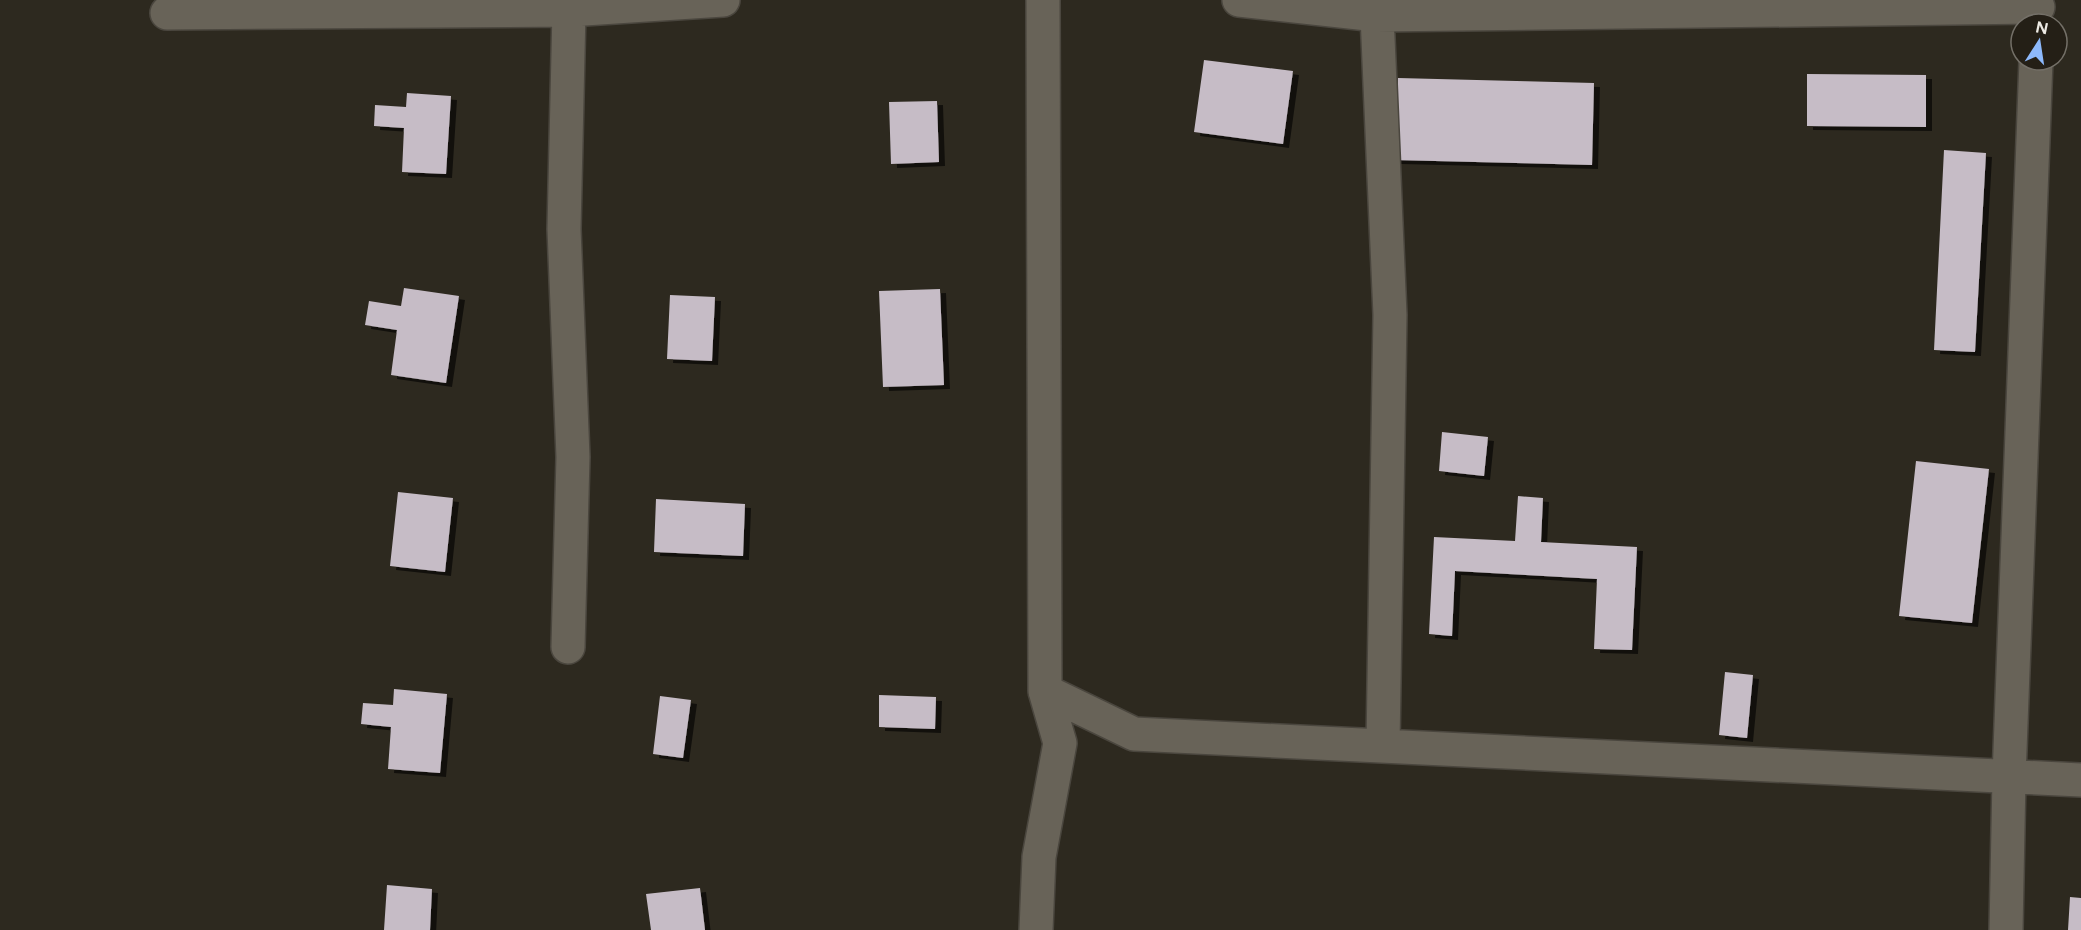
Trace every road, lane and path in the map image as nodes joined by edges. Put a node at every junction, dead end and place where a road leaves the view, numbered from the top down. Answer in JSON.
{"nodes":[{"id":1,"x":723,"y":0,"type":"edge"},
{"id":2,"x":1043,"y":0,"type":"edge"},
{"id":3,"x":1239,"y":0,"type":"edge"},
{"id":4,"x":569,"y":10,"type":"junction"},
{"id":5,"x":2038,"y":10,"type":"edge"},
{"id":6,"x":167,"y":13,"type":"dead end"},
{"id":7,"x":1377,"y":15,"type":"junction"},
{"id":8,"x":2036,"y":72,"type":"edge"},
{"id":9,"x":568,"y":647,"type":"dead end"},
{"id":10,"x":1044,"y":691,"type":"junction"},
{"id":11,"x":1383,"y":746,"type":"junction"},
{"id":12,"x":2009,"y":777,"type":"junction"},
{"id":13,"x":2081,"y":780,"type":"edge"},
{"id":14,"x":1036,"y":930,"type":"edge"},
{"id":15,"x":2006,"y":930,"type":"edge"}],
"edges":[{"from":1,"to":4,"type":"street"},
{"from":2,"to":10,"type":"street"},
{"from":3,"to":7,"type":"street"},
{"from":4,"to":6,"type":"street"},
{"from":4,"to":9,"type":"street"},
{"from":5,"to":7,"type":"street"},
{"from":7,"to":11,"type":"street"},
{"from":8,"to":12,"type":"street"},
{"from":10,"to":11,"type":"street"},
{"from":10,"to":14,"type":"street"},
{"from":11,"to":12,"type":"street"},
{"from":12,"to":13,"type":"street"},
{"from":12,"to":15,"type":"street"}]}
